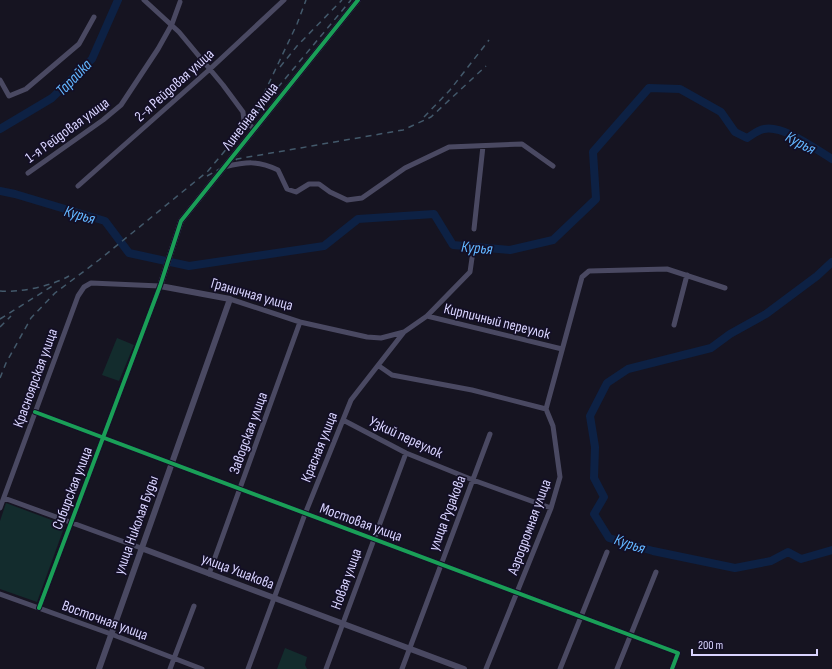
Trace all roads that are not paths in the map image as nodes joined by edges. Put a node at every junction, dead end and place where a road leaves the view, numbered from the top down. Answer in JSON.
{"nodes":[{"id":1,"x":144,"y":0,"type":"edge"},
{"id":2,"x":284,"y":0,"type":"edge"},
{"id":3,"x":358,"y":0,"type":"edge"},
{"id":4,"x":180,"y":2,"type":"dead end"},
{"id":5,"x":94,"y":17,"type":"dead end"},
{"id":6,"x":172,"y":24,"type":"junction"},
{"id":7,"x":210,"y":69,"type":"junction"},
{"id":8,"x":0,"y":80,"type":"edge"},
{"id":9,"x":255,"y":129,"type":"junction"},
{"id":10,"x":483,"y":146,"type":"junction"},
{"id":11,"x":553,"y":166,"type":"dead end"},
{"id":12,"x":224,"y":167,"type":"junction"},
{"id":13,"x":28,"y":173,"type":"dead end"},
{"id":14,"x":78,"y":186,"type":"dead end"},
{"id":15,"x":474,"y":229,"type":"dead end"},
{"id":16,"x":472,"y":258,"type":"dead end"},
{"id":17,"x":687,"y":275,"type":"junction"},
{"id":18,"x":91,"y":284,"type":"joint"},
{"id":19,"x":160,"y":286,"type":"junction"},
{"id":20,"x":725,"y":288,"type":"dead end"},
{"id":21,"x":230,"y":299,"type":"junction"},
{"id":22,"x":427,"y":316,"type":"junction"},
{"id":23,"x":300,"y":322,"type":"junction"},
{"id":24,"x":674,"y":325,"type":"dead end"},
{"id":25,"x":404,"y":332,"type":"junction"},
{"id":26,"x":562,"y":349,"type":"junction"},
{"id":27,"x":379,"y":366,"type":"junction"},
{"id":28,"x":546,"y":409,"type":"junction"},
{"id":29,"x":35,"y":412,"type":"junction"},
{"id":30,"x":343,"y":420,"type":"junction"},
{"id":31,"x":490,"y":434,"type":"dead end"},
{"id":32,"x":104,"y":438,"type":"junction"},
{"id":33,"x":406,"y":453,"type":"junction"},
{"id":34,"x":171,"y":464,"type":"junction"},
{"id":35,"x":473,"y":480,"type":"junction"},
{"id":36,"x":240,"y":490,"type":"junction"},
{"id":37,"x":4,"y":498,"type":"junction"},
{"id":38,"x":0,"y":508,"type":"edge"},
{"id":39,"x":551,"y":508,"type":"junction"},
{"id":40,"x":305,"y":514,"type":"junction"},
{"id":41,"x":72,"y":522,"type":"junction"},
{"id":42,"x":373,"y":539,"type":"junction"},
{"id":43,"x":141,"y":548,"type":"junction"},
{"id":44,"x":607,"y":552,"type":"dead end"},
{"id":45,"x":441,"y":563,"type":"junction"},
{"id":46,"x":656,"y":572,"type":"dead end"},
{"id":47,"x":210,"y":574,"type":"junction"},
{"id":48,"x":518,"y":593,"type":"junction"},
{"id":49,"x":0,"y":594,"type":"edge"},
{"id":50,"x":275,"y":599,"type":"junction"},
{"id":51,"x":194,"y":606,"type":"dead end"},
{"id":52,"x":40,"y":608,"type":"junction"},
{"id":53,"x":581,"y":617,"type":"junction"},
{"id":54,"x":343,"y":624,"type":"junction"},
{"id":55,"x":111,"y":634,"type":"junction"},
{"id":56,"x":631,"y":635,"type":"junction"},
{"id":57,"x":410,"y":649,"type":"junction"},
{"id":58,"x":174,"y":658,"type":"junction"},
{"id":59,"x":98,"y":669,"type":"edge"},
{"id":60,"x":170,"y":669,"type":"edge"},
{"id":61,"x":202,"y":669,"type":"edge"},
{"id":62,"x":248,"y":669,"type":"edge"},
{"id":63,"x":326,"y":669,"type":"edge"},
{"id":64,"x":402,"y":669,"type":"edge"},
{"id":65,"x":464,"y":669,"type":"edge"},
{"id":66,"x":486,"y":669,"type":"edge"},
{"id":67,"x":560,"y":669,"type":"edge"},
{"id":68,"x":618,"y":669,"type":"edge"},
{"id":69,"x":672,"y":669,"type":"edge"}],
"edges":[{"from":1,"to":6,"type":"street"},
{"from":2,"to":7,"type":"street","name":"2-я Рейдовая улица"},
{"from":3,"to":9,"type":"street","name":"Линейная улица"},
{"from":4,"to":6,"type":"street","name":"1-я Рейдовая улица"},
{"from":5,"to":8,"type":"street"},
{"from":6,"to":7,"type":"street"},
{"from":6,"to":13,"type":"street","name":"1-я Рейдовая улица"},
{"from":7,"to":9,"type":"street"},
{"from":7,"to":14,"type":"street","name":"2-я Рейдовая улица"},
{"from":9,"to":12,"type":"street","name":"Линейная улица"},
{"from":10,"to":11,"type":"street"},
{"from":10,"to":12,"type":"street"},
{"from":10,"to":15,"type":"street"},
{"from":12,"to":19,"type":"street","name":"Линейная улица"},
{"from":16,"to":22,"type":"street","name":"Красная улица"},
{"from":17,"to":20,"type":"street"},
{"from":17,"to":24,"type":"street"},
{"from":17,"to":26,"type":"street"},
{"from":18,"to":19,"type":"street","name":"Граничная улица"},
{"from":18,"to":29,"type":"street","name":"Красноярская улица"},
{"from":19,"to":21,"type":"street","name":"Граничная улица"},
{"from":19,"to":32,"type":"street","name":"Сибирская улица"},
{"from":21,"to":23,"type":"street","name":"Граничная улица"},
{"from":21,"to":34,"type":"street","name":"улица Николая Буды"},
{"from":22,"to":25,"type":"street","name":"Красная улица"},
{"from":22,"to":26,"type":"street","name":"Кирпичный переулок"},
{"from":23,"to":25,"type":"street","name":"Граничная улица"},
{"from":23,"to":36,"type":"street","name":"Заводская улица"},
{"from":25,"to":27,"type":"street","name":"Красная улица"},
{"from":26,"to":28,"type":"street"},
{"from":27,"to":28,"type":"street"},
{"from":27,"to":30,"type":"street","name":"Красная улица"},
{"from":28,"to":39,"type":"street","name":"Аэродромная улица"},
{"from":29,"to":32,"type":"street","name":"Мостовая улица"},
{"from":29,"to":37,"type":"street","name":"Красноярская улица"},
{"from":30,"to":33,"type":"street","name":"Узкий переулок"},
{"from":30,"to":40,"type":"street","name":"Красная улица"},
{"from":31,"to":35,"type":"street","name":"улица Рудакова"},
{"from":32,"to":34,"type":"street","name":"Мостовая улица"},
{"from":32,"to":41,"type":"street","name":"Сибирская улица"},
{"from":33,"to":35,"type":"street","name":"Узкий переулок"},
{"from":33,"to":42,"type":"street","name":"Новая улица"},
{"from":34,"to":36,"type":"street","name":"Мостовая улица"},
{"from":34,"to":43,"type":"street","name":"улица Николая Буды"},
{"from":35,"to":39,"type":"street","name":"Узкий переулок"},
{"from":35,"to":45,"type":"street","name":"улица Рудакова"},
{"from":36,"to":40,"type":"street","name":"Мостовая улица"},
{"from":36,"to":47,"type":"street","name":"Заводская улица"},
{"from":37,"to":38,"type":"street","name":"Красноярская улица"},
{"from":37,"to":41,"type":"street","name":"улица Ушакова"},
{"from":39,"to":48,"type":"street","name":"Аэродромная улица"},
{"from":40,"to":42,"type":"street","name":"Мостовая улица"},
{"from":40,"to":50,"type":"street","name":"Красная улица"},
{"from":41,"to":43,"type":"street","name":"улица Ушакова"},
{"from":41,"to":52,"type":"street","name":"Сибирская улица"},
{"from":42,"to":45,"type":"street","name":"Мостовая улица"},
{"from":42,"to":54,"type":"street","name":"Новая улица"},
{"from":43,"to":47,"type":"street","name":"улица Ушакова"},
{"from":43,"to":55,"type":"street","name":"улица Николая Буды"},
{"from":44,"to":53,"type":"street"},
{"from":45,"to":48,"type":"street","name":"Мостовая улица"},
{"from":45,"to":57,"type":"street","name":"улица Рудакова"},
{"from":46,"to":56,"type":"street"},
{"from":47,"to":50,"type":"street","name":"улица Ушакова"},
{"from":48,"to":53,"type":"street","name":"Мостовая улица"},
{"from":48,"to":66,"type":"street","name":"Аэродромная улица"},
{"from":49,"to":52,"type":"street","name":"Восточная улица"},
{"from":50,"to":54,"type":"street","name":"улица Ушакова"},
{"from":50,"to":62,"type":"street","name":"Красная улица"},
{"from":51,"to":58,"type":"street"},
{"from":52,"to":55,"type":"street","name":"Восточная улица"},
{"from":53,"to":56,"type":"street","name":"Мостовая улица"},
{"from":53,"to":67,"type":"street"},
{"from":54,"to":57,"type":"street","name":"улица Ушакова"},
{"from":54,"to":63,"type":"street","name":"Новая улица"},
{"from":55,"to":58,"type":"street","name":"Восточная улица"},
{"from":55,"to":59,"type":"street","name":"улица Николая Буды"},
{"from":56,"to":68,"type":"street"},
{"from":56,"to":69,"type":"street","name":"Мостовая улица"},
{"from":57,"to":64,"type":"street","name":"улица Рудакова"},
{"from":57,"to":65,"type":"street","name":"улица Ушакова"},
{"from":58,"to":60,"type":"street"},
{"from":58,"to":61,"type":"street","name":"Восточная улица"}]}
